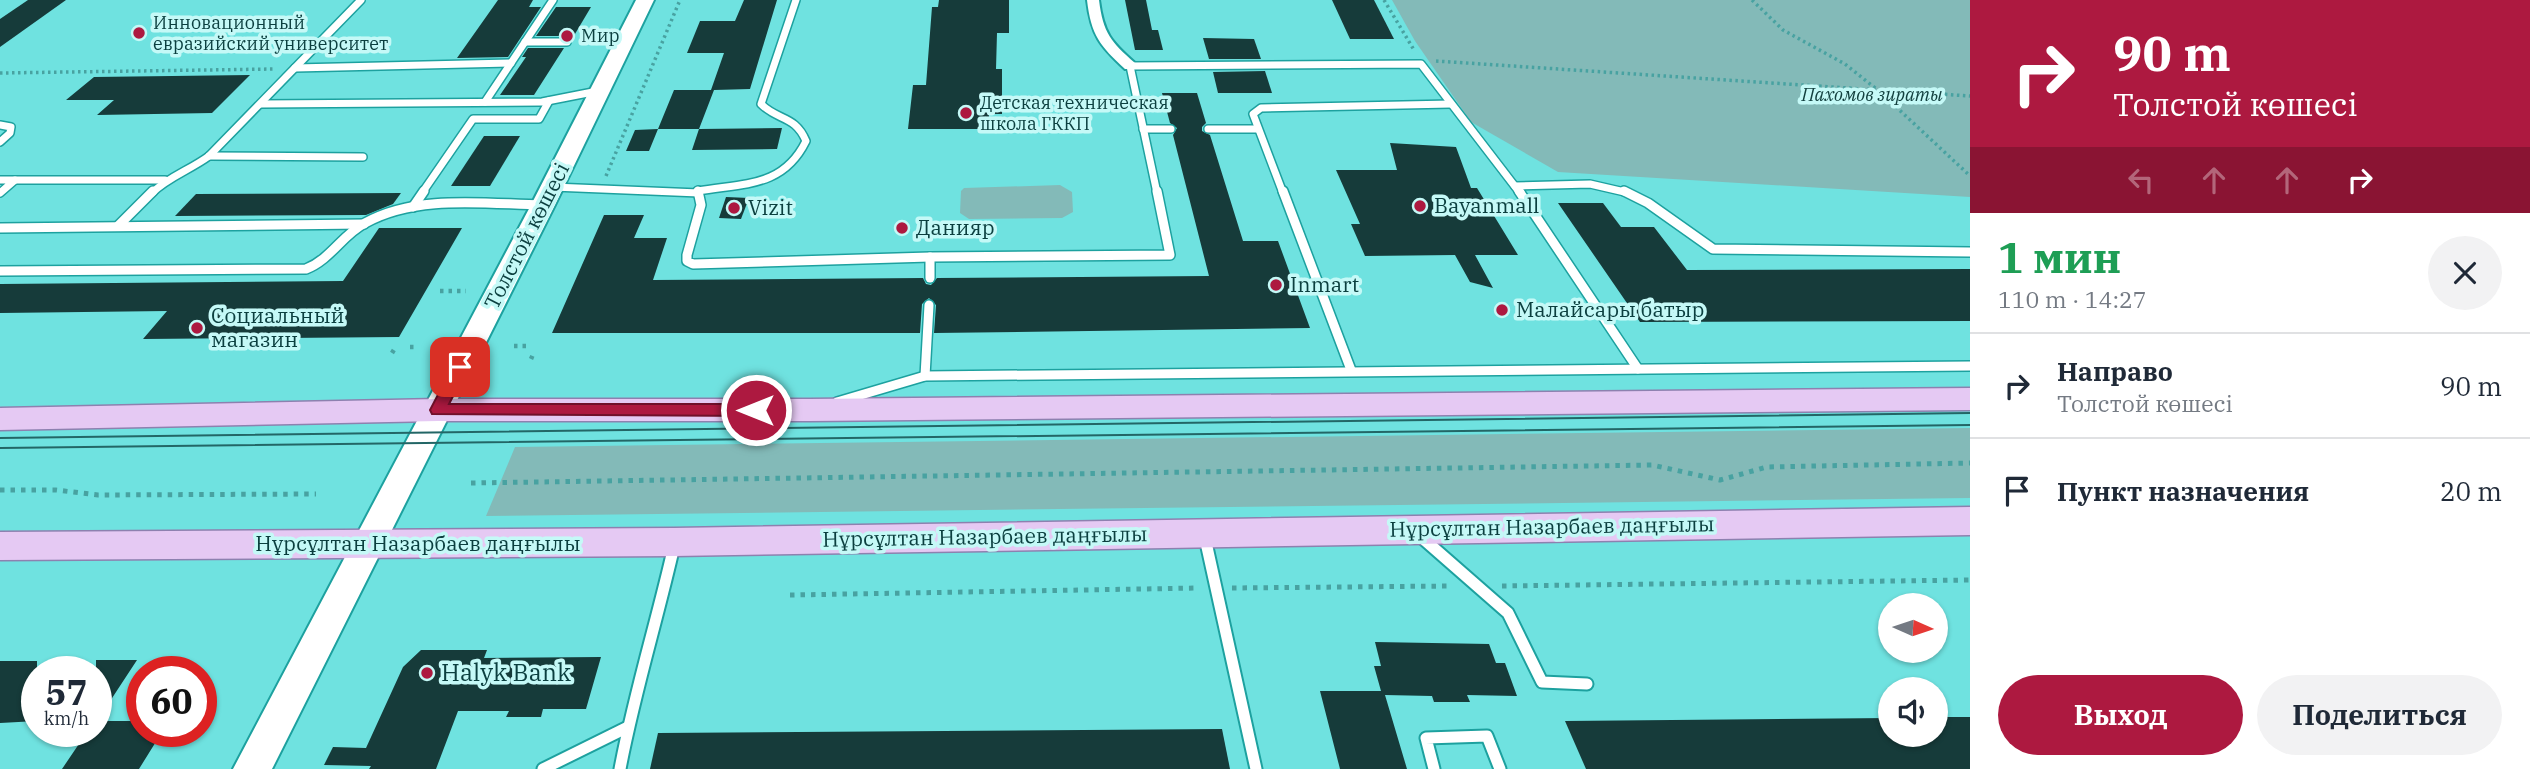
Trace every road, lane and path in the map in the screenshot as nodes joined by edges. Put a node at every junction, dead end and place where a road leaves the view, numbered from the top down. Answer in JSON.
{"nodes":[{"id":1,"x":361,"y":0,"type":"edge"},
{"id":2,"x":553,"y":0,"type":"edge"},
{"id":3,"x":645,"y":0,"type":"edge"},
{"id":4,"x":680,"y":0,"type":"edge"},
{"id":5,"x":796,"y":0,"type":"edge"},
{"id":6,"x":1093,"y":0,"type":"edge"},
{"id":7,"x":1384,"y":0,"type":"edge"},
{"id":8,"x":1752,"y":0,"type":"edge"},
{"id":9,"x":525,"y":42,"type":"junction"},
{"id":10,"x":567,"y":42,"type":"dead end"},
{"id":11,"x":1435,"y":61,"type":"dead end"},
{"id":12,"x":511,"y":63,"type":"junction"},
{"id":13,"x":1422,"y":64,"type":"junction"},
{"id":14,"x":1130,"y":66,"type":"junction"},
{"id":15,"x":295,"y":68,"type":"junction"},
{"id":16,"x":0,"y":73,"type":"edge"},
{"id":17,"x":598,"y":91,"type":"junction"},
{"id":18,"x":1879,"y":91,"type":"junction"},
{"id":19,"x":1970,"y":96,"type":"edge"},
{"id":20,"x":485,"y":102,"type":"junction"},
{"id":21,"x":549,"y":102,"type":"junction"},
{"id":22,"x":261,"y":104,"type":"junction"},
{"id":23,"x":1451,"y":104,"type":"junction"},
{"id":24,"x":0,"y":125,"type":"edge"},
{"id":25,"x":1143,"y":129,"type":"junction"},
{"id":26,"x":1171,"y":129,"type":"dead end"},
{"id":27,"x":1208,"y":129,"type":"dead end"},
{"id":28,"x":1257,"y":129,"type":"junction"},
{"id":29,"x":0,"y":142,"type":"edge"},
{"id":30,"x":209,"y":156,"type":"junction"},
{"id":31,"x":363,"y":157,"type":"dead end"},
{"id":32,"x":1968,"y":174,"type":"edge"},
{"id":33,"x":0,"y":180,"type":"edge"},
{"id":34,"x":15,"y":180,"type":"junction"},
{"id":35,"x":166,"y":180,"type":"junction"},
{"id":36,"x":1516,"y":186,"type":"junction"},
{"id":37,"x":601,"y":188,"type":"junction"},
{"id":38,"x":698,"y":191,"type":"junction"},
{"id":39,"x":0,"y":194,"type":"edge"},
{"id":40,"x":547,"y":196,"type":"junction"},
{"id":41,"x":413,"y":207,"type":"junction"},
{"id":42,"x":364,"y":224,"type":"junction"},
{"id":43,"x":118,"y":226,"type":"junction"},
{"id":44,"x":0,"y":228,"type":"edge"},
{"id":45,"x":1970,"y":252,"type":"edge"},
{"id":46,"x":930,"y":257,"type":"junction"},
{"id":47,"x":0,"y":271,"type":"edge"},
{"id":48,"x":930,"y":278,"type":"dead end"},
{"id":49,"x":440,"y":290,"type":"dead end"},
{"id":50,"x":466,"y":291,"type":"dead end"},
{"id":51,"x":929,"y":305,"type":"dead end"},
{"id":52,"x":514,"y":346,"type":"dead end"},
{"id":53,"x":526,"y":346,"type":"dead end"},
{"id":54,"x":534,"y":352,"type":"dead end"},
{"id":55,"x":531,"y":359,"type":"dead end"},
{"id":56,"x":1970,"y":366,"type":"edge"},
{"id":57,"x":1638,"y":369,"type":"junction"},
{"id":58,"x":1351,"y":370,"type":"junction"},
{"id":59,"x":925,"y":376,"type":"junction"},
{"id":60,"x":1970,"y":399,"type":"edge"},
{"id":61,"x":0,"y":409,"type":"edge"},
{"id":62,"x":438,"y":410,"type":"junction"},
{"id":63,"x":810,"y":410,"type":"junction"},
{"id":64,"x":61,"y":416,"type":"junction"},
{"id":65,"x":0,"y":419,"type":"edge"},
{"id":66,"x":1970,"y":463,"type":"edge"},
{"id":67,"x":471,"y":483,"type":"dead end"},
{"id":68,"x":0,"y":490,"type":"edge"},
{"id":69,"x":316,"y":494,"type":"dead end"},
{"id":70,"x":1970,"y":521,"type":"edge"},
{"id":71,"x":1412,"y":529,"type":"junction"},
{"id":72,"x":1205,"y":534,"type":"junction"},
{"id":73,"x":674,"y":542,"type":"junction"},
{"id":74,"x":369,"y":545,"type":"junction"},
{"id":75,"x":0,"y":546,"type":"edge"},
{"id":76,"x":1970,"y":580,"type":"edge"},
{"id":77,"x":1477,"y":586,"type":"junction"},
{"id":78,"x":1215,"y":588,"type":"junction"},
{"id":79,"x":790,"y":595,"type":"dead end"},
{"id":80,"x":1587,"y":684,"type":"dead end"},
{"id":81,"x":628,"y":727,"type":"junction"},
{"id":82,"x":253,"y":769,"type":"edge"},
{"id":83,"x":543,"y":769,"type":"edge"},
{"id":84,"x":620,"y":769,"type":"edge"},
{"id":85,"x":1256,"y":769,"type":"edge"},
{"id":86,"x":1434,"y":769,"type":"edge"},
{"id":87,"x":1500,"y":769,"type":"edge"}],
"edges":[{"from":1,"to":15,"type":"lane"},
{"from":2,"to":9,"type":"lane"},
{"from":3,"to":17,"type":"main road","name":"Толстой көшесі"},
{"from":4,"to":37,"type":"path"},
{"from":5,"to":38,"type":"lane"},
{"from":6,"to":14,"type":"street"},
{"from":7,"to":13,"type":"path"},
{"from":8,"to":18,"type":"path"},
{"from":9,"to":10,"type":"lane"},
{"from":9,"to":12,"type":"lane"},
{"from":11,"to":18,"type":"path"},
{"from":12,"to":15,"type":"lane"},
{"from":12,"to":20,"type":"lane"},
{"from":13,"to":14,"type":"lane"},
{"from":13,"to":23,"type":"lane"},
{"from":14,"to":25,"type":"lane"},
{"from":15,"to":16,"type":"path"},
{"from":15,"to":22,"type":"lane"},
{"from":17,"to":21,"type":"lane"},
{"from":17,"to":40,"type":"main road","name":"Толстой көшесі"},
{"from":18,"to":19,"type":"path"},
{"from":18,"to":32,"type":"path"},
{"from":20,"to":21,"type":"lane"},
{"from":20,"to":22,"type":"lane"},
{"from":21,"to":41,"type":"lane"},
{"from":22,"to":30,"type":"lane"},
{"from":23,"to":28,"type":"lane"},
{"from":23,"to":36,"type":"lane"},
{"from":24,"to":29,"type":"lane"},
{"from":25,"to":26,"type":"lane"},
{"from":25,"to":46,"type":"lane"},
{"from":27,"to":28,"type":"lane"},
{"from":28,"to":58,"type":"lane"},
{"from":30,"to":31,"type":"lane"},
{"from":30,"to":35,"type":"lane"},
{"from":33,"to":34,"type":"lane"},
{"from":34,"to":35,"type":"lane"},
{"from":34,"to":39,"type":"lane"},
{"from":35,"to":43,"type":"lane"},
{"from":36,"to":45,"type":"lane"},
{"from":36,"to":57,"type":"lane"},
{"from":37,"to":38,"type":"lane"},
{"from":37,"to":40,"type":"lane"},
{"from":38,"to":46,"type":"lane"},
{"from":40,"to":41,"type":"lane"},
{"from":40,"to":62,"type":"main road","name":"Толстой көшесі"},
{"from":41,"to":42,"type":"lane"},
{"from":42,"to":43,"type":"lane"},
{"from":42,"to":47,"type":"lane"},
{"from":43,"to":44,"type":"lane"},
{"from":46,"to":48,"type":"lane"},
{"from":49,"to":50,"type":"path"},
{"from":51,"to":59,"type":"lane"},
{"from":52,"to":53,"type":"path"},
{"from":54,"to":55,"type":"path"},
{"from":56,"to":57,"type":"lane"},
{"from":57,"to":58,"type":"lane"},
{"from":58,"to":59,"type":"lane"},
{"from":59,"to":63,"type":"lane"},
{"from":60,"to":63,"type":"main road"},
{"from":61,"to":64,"type":"street"},
{"from":62,"to":63,"type":"main road"},
{"from":62,"to":64,"type":"main road"},
{"from":62,"to":74,"type":"main road","name":"Толстой көшесі"},
{"from":64,"to":65,"type":"main road"},
{"from":66,"to":67,"type":"path"},
{"from":68,"to":69,"type":"path"},
{"from":70,"to":71,"type":"main road","name":"Нұрсұлтан Назарбаев даңғылы"},
{"from":71,"to":72,"type":"main road","name":"Нұрсұлтан Назарбаев даңғылы"},
{"from":71,"to":77,"type":"lane"},
{"from":72,"to":73,"type":"main road","name":"Нұрсұлтан Назарбаев даңғылы"},
{"from":72,"to":78,"type":"lane"},
{"from":73,"to":74,"type":"main road","name":"Нұрсұлтан Назарбаев даңғылы"},
{"from":73,"to":81,"type":"lane"},
{"from":74,"to":75,"type":"main road","name":"Нұрсұлтан Назарбаев даңғылы"},
{"from":74,"to":82,"type":"main road","name":"Толстой көшесі"},
{"from":76,"to":77,"type":"path"},
{"from":77,"to":78,"type":"path"},
{"from":77,"to":80,"type":"lane"},
{"from":78,"to":79,"type":"path"},
{"from":78,"to":85,"type":"lane"},
{"from":81,"to":83,"type":"lane"},
{"from":81,"to":84,"type":"lane"},
{"from":86,"to":87,"type":"lane"}]}
